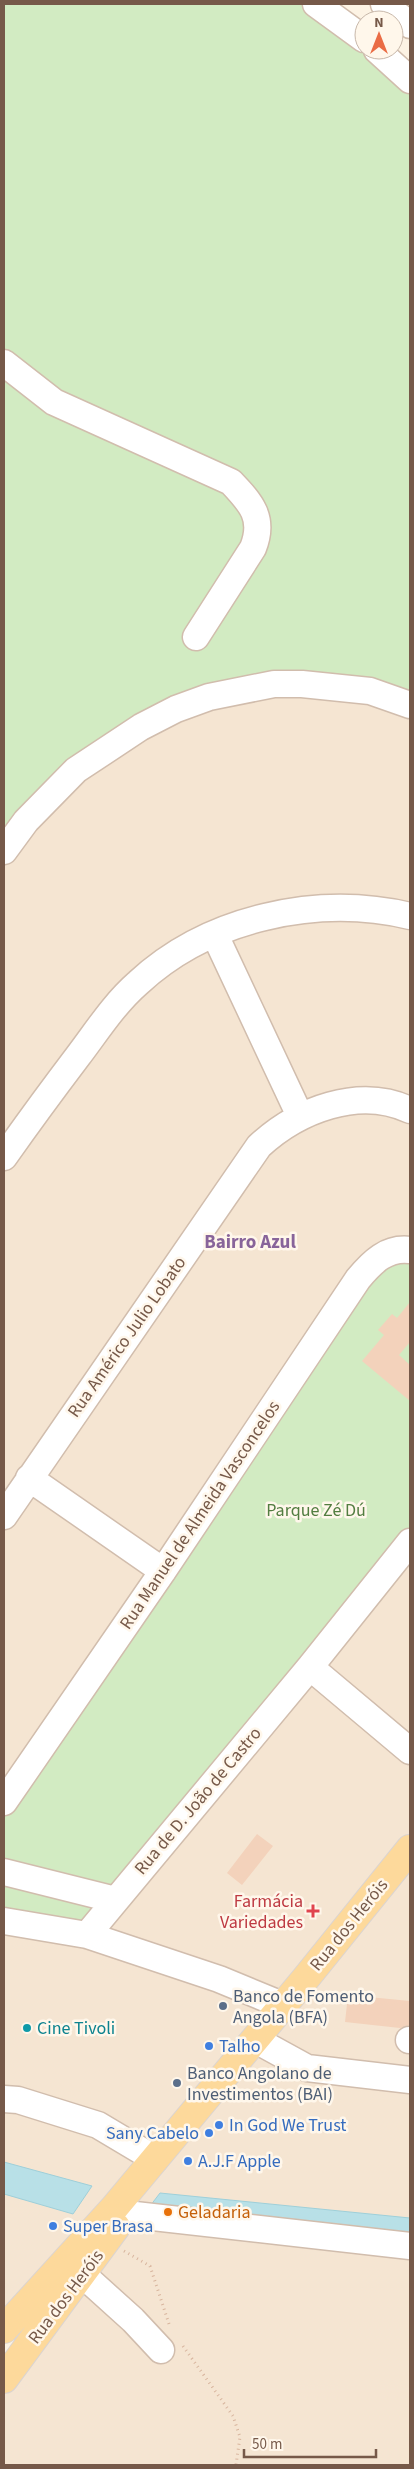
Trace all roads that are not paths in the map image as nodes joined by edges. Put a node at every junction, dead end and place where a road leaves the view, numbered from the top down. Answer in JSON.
{"nodes":[{"id":1,"x":316,"y":4,"type":"edge"},
{"id":2,"x":354,"y":32,"type":"edge"},
{"id":3,"x":388,"y":60,"type":"edge"},
{"id":4,"x":410,"y":80,"type":"edge"},
{"id":5,"x":4,"y":363,"type":"edge"},
{"id":6,"x":196,"y":637,"type":"dead end"},
{"id":7,"x":410,"y":705,"type":"edge"},
{"id":8,"x":4,"y":851,"type":"edge"},
{"id":9,"x":410,"y":916,"type":"edge"},
{"id":10,"x":215,"y":935,"type":"junction"},
{"id":11,"x":410,"y":1110,"type":"edge"},
{"id":12,"x":300,"y":1116,"type":"junction"},
{"id":13,"x":4,"y":1156,"type":"edge"},
{"id":14,"x":410,"y":1250,"type":"edge"},
{"id":15,"x":29,"y":1478,"type":"junction"},
{"id":16,"x":4,"y":1516,"type":"edge"},
{"id":17,"x":410,"y":1542,"type":"edge"},
{"id":18,"x":163,"y":1572,"type":"junction"},
{"id":19,"x":310,"y":1667,"type":"junction"},
{"id":20,"x":410,"y":1751,"type":"edge"},
{"id":21,"x":4,"y":1802,"type":"edge"},
{"id":22,"x":410,"y":1849,"type":"edge"},
{"id":23,"x":410,"y":1867,"type":"edge"},
{"id":24,"x":4,"y":1872,"type":"edge"},
{"id":25,"x":116,"y":1900,"type":"junction"},
{"id":26,"x":4,"y":1921,"type":"edge"},
{"id":27,"x":87,"y":1935,"type":"junction"},
{"id":28,"x":282,"y":2005,"type":"junction"},
{"id":29,"x":265,"y":2045,"type":"junction"},
{"id":30,"x":410,"y":2080,"type":"edge"},
{"id":31,"x":4,"y":2099,"type":"edge"},
{"id":32,"x":155,"y":2159,"type":"junction"},
{"id":33,"x":120,"y":2211,"type":"junction"},
{"id":34,"x":410,"y":2246,"type":"edge"},
{"id":35,"x":82,"y":2274,"type":"junction"},
{"id":36,"x":4,"y":2329,"type":"edge"},
{"id":37,"x":172,"y":2341,"type":"road end"},
{"id":38,"x":4,"y":2353,"type":"edge"},
{"id":39,"x":4,"y":2379,"type":"edge"}],
"edges":[{"from":1,"to":2,"type":"street"},
{"from":3,"to":4,"type":"street"},
{"from":5,"to":6,"type":"street"},
{"from":7,"to":8,"type":"street"},
{"from":9,"to":10,"type":"street"},
{"from":10,"to":12,"type":"street"},
{"from":10,"to":13,"type":"street"},
{"from":11,"to":12,"type":"street","name":"Rua Américo Julio Lobato"},
{"from":12,"to":15,"type":"street","name":"Rua Américo Julio Lobato"},
{"from":14,"to":18,"type":"street","name":"Rua Manuel de Almeida Vasconcelos"},
{"from":15,"to":16,"type":"street","name":"Rua Américo Julio Lobato"},
{"from":15,"to":18,"type":"street"},
{"from":17,"to":19,"type":"street","name":"Rua de D. João de Castro"},
{"from":18,"to":21,"type":"street","name":"Rua Manuel de Almeida Vasconcelos"},
{"from":19,"to":20,"type":"street"},
{"from":19,"to":25,"type":"street","name":"Rua de D. João de Castro"},
{"from":22,"to":28,"type":"main road","name":"Rua dos Heróis"},
{"from":23,"to":29,"type":"main road","name":"Rua dos Heróis"},
{"from":24,"to":25,"type":"street"},
{"from":25,"to":27,"type":"street","name":"Rua de D. João de Castro"},
{"from":26,"to":27,"type":"street"},
{"from":27,"to":28,"type":"street"},
{"from":28,"to":32,"type":"main road","name":"Rua dos Heróis"},
{"from":29,"to":30,"type":"street"},
{"from":29,"to":33,"type":"main road","name":"Rua dos Heróis"},
{"from":31,"to":32,"type":"street"},
{"from":32,"to":33,"type":"main road","name":"Rua dos Heróis"},
{"from":33,"to":34,"type":"street"},
{"from":33,"to":35,"type":"main road","name":"Rua dos Heróis"},
{"from":33,"to":36,"type":"main road","name":"Rua dos Heróis"},
{"from":33,"to":38,"type":"main road","name":"Rua dos Heróis"},
{"from":35,"to":37,"type":"street"},
{"from":35,"to":39,"type":"main road","name":"Rua dos Heróis"}]}
